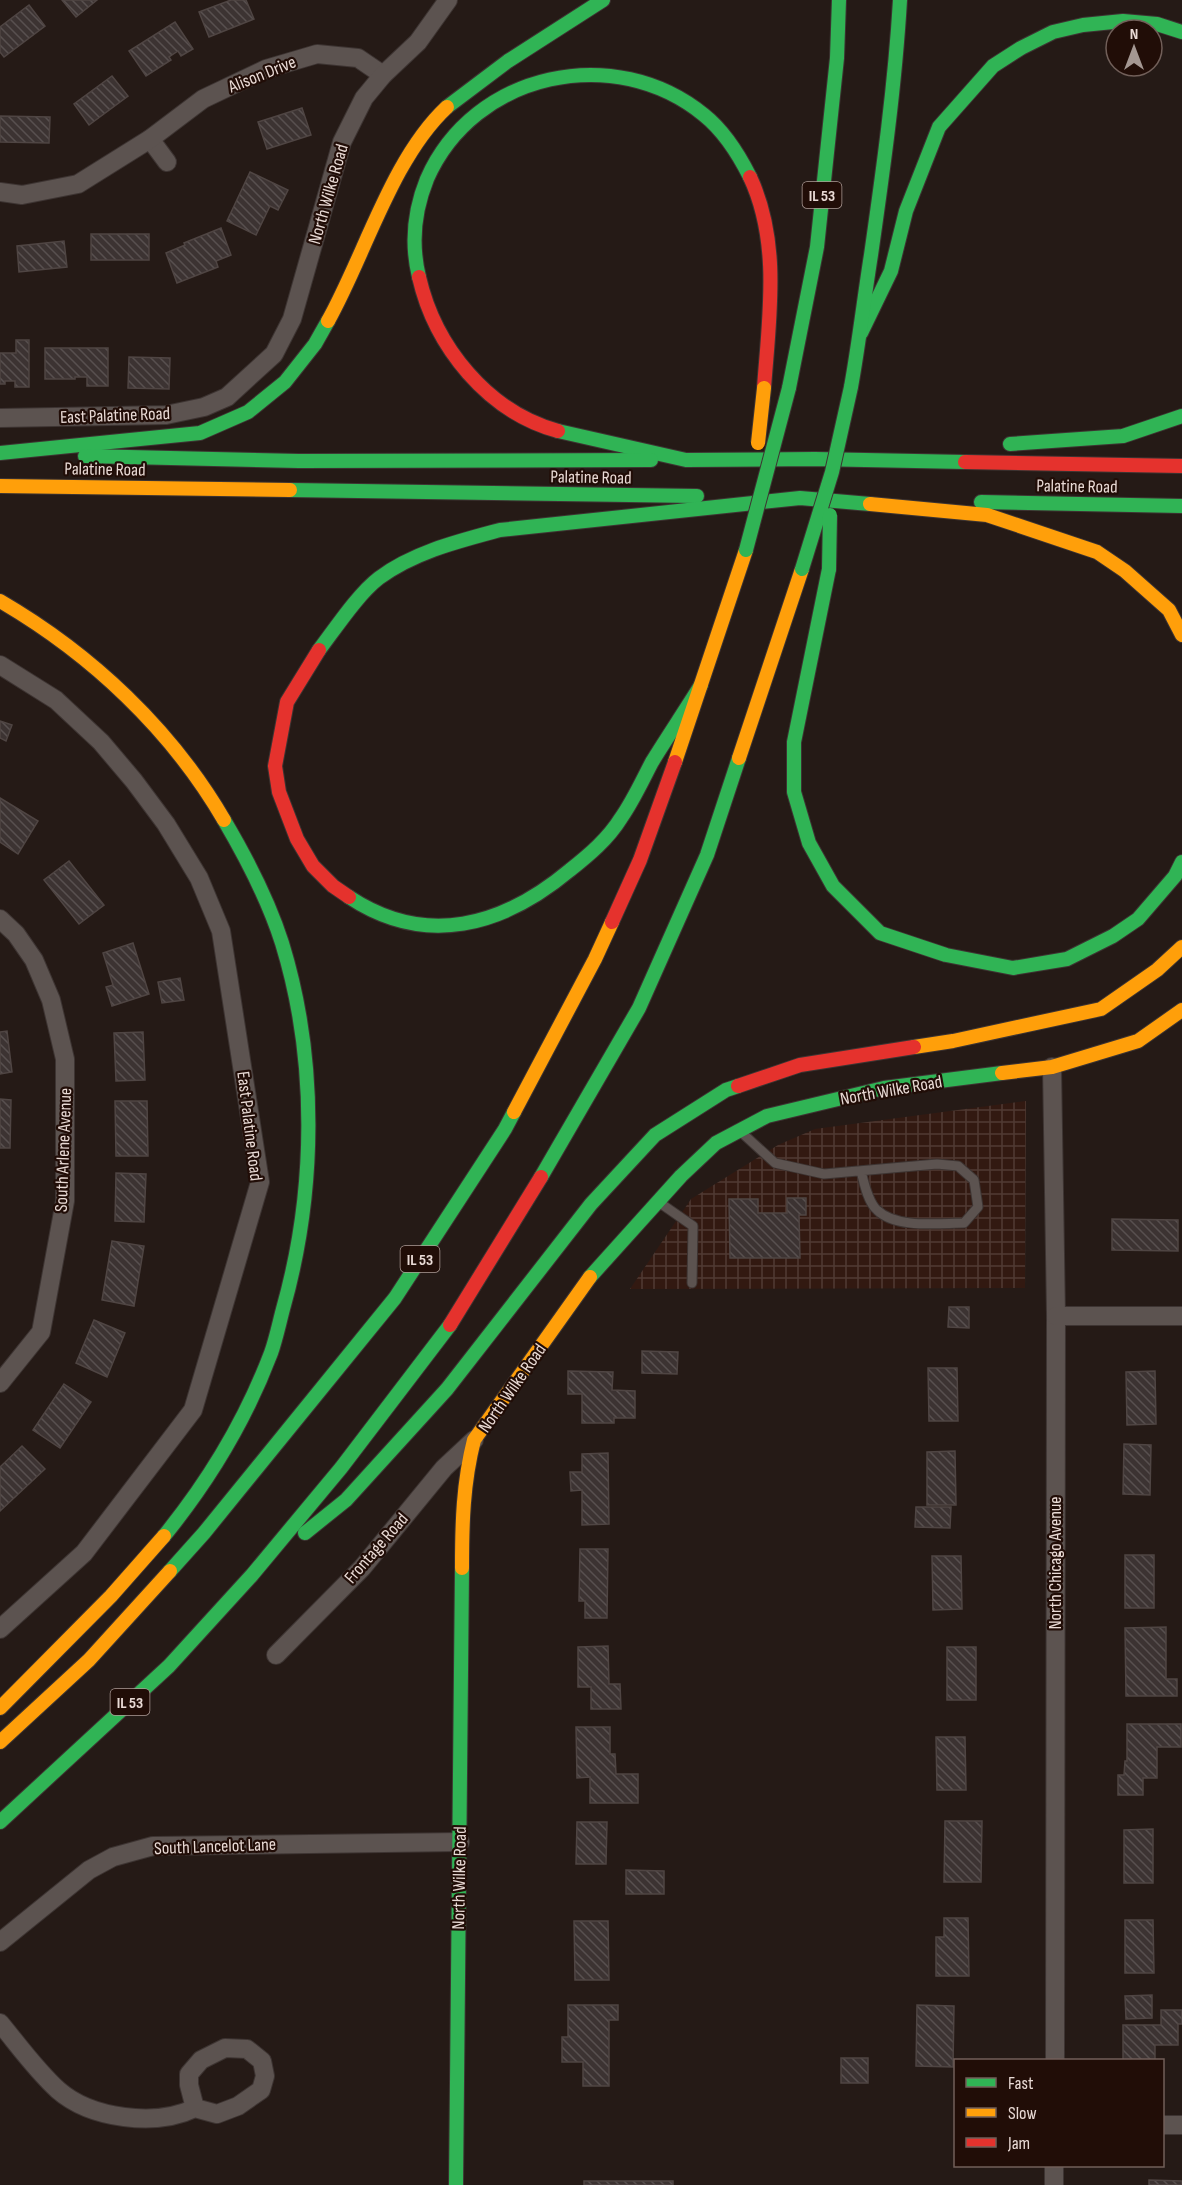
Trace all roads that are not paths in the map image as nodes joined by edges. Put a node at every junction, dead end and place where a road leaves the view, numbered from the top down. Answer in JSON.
{"nodes":[{"id":1,"x":448,"y":0,"type":"edge"},
{"id":2,"x":603,"y":0,"type":"edge"},
{"id":3,"x":839,"y":0,"type":"edge"},
{"id":4,"x":900,"y":0,"type":"edge"},
{"id":5,"x":1182,"y":32,"type":"edge"},
{"id":6,"x":383,"y":75,"type":"junction"},
{"id":7,"x":150,"y":139,"type":"junction"},
{"id":8,"x":167,"y":162,"type":"dead end"},
{"id":9,"x":0,"y":192,"type":"edge"},
{"id":10,"x":861,"y":333,"type":"junction"},
{"id":11,"x":227,"y":397,"type":"joint"},
{"id":12,"x":1182,"y":416,"type":"edge"},
{"id":13,"x":0,"y":418,"type":"edge"},
{"id":14,"x":995,"y":445,"type":"dead end"},
{"id":15,"x":960,"y":448,"type":"dead end"},
{"id":16,"x":0,"y":454,"type":"edge"},
{"id":17,"x":808,"y":459,"type":"junction"},
{"id":18,"x":683,"y":460,"type":"junction"},
{"id":19,"x":1182,"y":466,"type":"edge"},
{"id":20,"x":832,"y":472,"type":"junction"},
{"id":21,"x":0,"y":486,"type":"edge"},
{"id":22,"x":800,"y":498,"type":"junction"},
{"id":23,"x":1182,"y":506,"type":"edge"},
{"id":24,"x":746,"y":549,"type":"junction"},
{"id":25,"x":0,"y":601,"type":"edge"},
{"id":26,"x":1182,"y":635,"type":"edge"},
{"id":27,"x":0,"y":665,"type":"edge"},
{"id":28,"x":701,"y":685,"type":"junction"},
{"id":29,"x":1182,"y":862,"type":"edge"},
{"id":30,"x":0,"y":919,"type":"edge"},
{"id":31,"x":1182,"y":947,"type":"edge"},
{"id":32,"x":1182,"y":1010,"type":"edge"},
{"id":33,"x":1052,"y":1066,"type":"junction"},
{"id":34,"x":740,"y":1131,"type":"junction"},
{"id":35,"x":861,"y":1171,"type":"junction"},
{"id":36,"x":658,"y":1201,"type":"junction"},
{"id":37,"x":692,"y":1282,"type":"dead end"},
{"id":38,"x":1056,"y":1316,"type":"junction"},
{"id":39,"x":1182,"y":1316,"type":"edge"},
{"id":40,"x":0,"y":1383,"type":"edge"},
{"id":41,"x":474,"y":1440,"type":"junction"},
{"id":42,"x":252,"y":1575,"type":"junction"},
{"id":43,"x":0,"y":1629,"type":"edge"},
{"id":44,"x":276,"y":1655,"type":"dead end"},
{"id":45,"x":0,"y":1708,"type":"edge"},
{"id":46,"x":0,"y":1742,"type":"edge"},
{"id":47,"x":0,"y":1822,"type":"edge"},
{"id":48,"x":460,"y":1842,"type":"junction"},
{"id":49,"x":0,"y":1942,"type":"edge"},
{"id":50,"x":0,"y":2023,"type":"edge"},
{"id":51,"x":1054,"y":2059,"type":"edge"},
{"id":52,"x":195,"y":2108,"type":"dead end"},
{"id":53,"x":1164,"y":2125,"type":"edge"},
{"id":54,"x":1182,"y":2125,"type":"edge"},
{"id":55,"x":1054,"y":2167,"type":"edge"},
{"id":56,"x":456,"y":2185,"type":"edge"},
{"id":57,"x":1054,"y":2185,"type":"edge"}],
"edges":[{"from":1,"to":6,"type":"street","name":"North Wilke Road"},
{"from":2,"to":16,"type":"main road"},
{"from":3,"to":24,"type":"main road","number":"IL 53","bridge":true},
{"from":4,"to":10,"type":"main road","number":"IL 53"},
{"from":5,"to":10,"type":"main road"},
{"from":6,"to":7,"type":"street","name":"Alison Drive"},
{"from":6,"to":11,"type":"street","name":"North Wilke Road"},
{"from":7,"to":8,"type":"street"},
{"from":7,"to":9,"type":"street","name":"Alison Drive"},
{"from":10,"to":20,"type":"main road","number":"IL 53","bridge":true},
{"from":11,"to":13,"type":"street","name":"East Palatine Road"},
{"from":12,"to":14,"type":"main road"},
{"from":15,"to":17,"type":"main road"},
{"from":16,"to":18,"type":"main road","name":"Palatine Road"},
{"from":17,"to":18,"type":"main road","name":"Palatine Road"},
{"from":17,"to":19,"type":"main road","name":"Palatine Road"},
{"from":18,"to":24,"type":"main road","bridge":true},
{"from":20,"to":29,"type":"main road","bridge":true},
{"from":20,"to":42,"type":"main road","number":"IL 53","bridge":true},
{"from":21,"to":22,"type":"main road","name":"Palatine Road"},
{"from":22,"to":23,"type":"main road","name":"Palatine Road"},
{"from":22,"to":26,"type":"main road"},
{"from":22,"to":28,"type":"main road"},
{"from":24,"to":28,"type":"main road","number":"IL 53"},
{"from":25,"to":45,"type":"main road"},
{"from":27,"to":43,"type":"street","name":"East Palatine Road"},
{"from":28,"to":46,"type":"main road","number":"IL 53"},
{"from":30,"to":40,"type":"street","name":"South Arlene Avenue"},
{"from":31,"to":42,"type":"main road"},
{"from":32,"to":33,"type":"main road","name":"North Wilke Road"},
{"from":33,"to":34,"type":"main road","name":"North Wilke Road"},
{"from":33,"to":38,"type":"street","name":"North Chicago Avenue"},
{"from":34,"to":35,"type":"lane"},
{"from":34,"to":36,"type":"main road","name":"North Wilke Road"},
{"from":35,"to":35,"type":"lane"},
{"from":36,"to":37,"type":"lane"},
{"from":36,"to":41,"type":"main road","name":"North Wilke Road"},
{"from":38,"to":39,"type":"street"},
{"from":38,"to":51,"type":"street","name":"North Chicago Avenue"},
{"from":41,"to":44,"type":"street","name":"Frontage Road"},
{"from":41,"to":48,"type":"main road","name":"North Wilke Road"},
{"from":42,"to":47,"type":"main road","number":"IL 53"},
{"from":48,"to":49,"type":"street","name":"South Lancelot Lane"},
{"from":48,"to":56,"type":"main road","name":"North Wilke Road"},
{"from":50,"to":52,"type":"street"},
{"from":53,"to":54,"type":"street"},
{"from":55,"to":57,"type":"street"}]}
